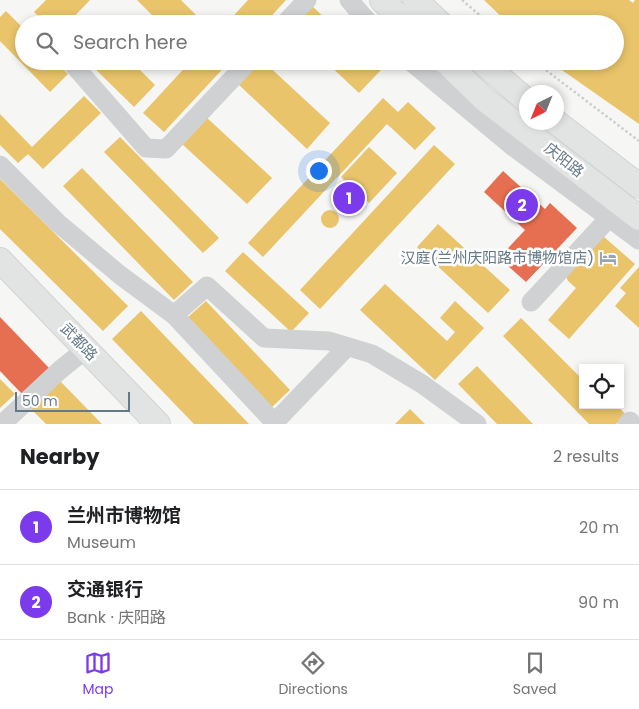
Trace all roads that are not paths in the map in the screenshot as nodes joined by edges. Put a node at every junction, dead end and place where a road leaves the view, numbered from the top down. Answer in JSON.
{"nodes":[{"id":1,"x":306,"y":0,"type":"edge"},
{"id":2,"x":349,"y":0,"type":"edge"},
{"id":3,"x":382,"y":0,"type":"edge"},
{"id":4,"x":415,"y":0,"type":"edge"},
{"id":5,"x":292,"y":15,"type":"edge"},
{"id":6,"x":362,"y":15,"type":"edge"},
{"id":7,"x":397,"y":15,"type":"edge"},
{"id":8,"x":431,"y":15,"type":"edge"},
{"id":9,"x":78,"y":70,"type":"edge"},
{"id":10,"x":241,"y":70,"type":"edge"},
{"id":11,"x":421,"y":70,"type":"edge"},
{"id":12,"x":454,"y":70,"type":"edge"},
{"id":13,"x":491,"y":70,"type":"edge"},
{"id":14,"x":519,"y":94,"type":"edge"},
{"id":15,"x":564,"y":128,"type":"edge"},
{"id":16,"x":0,"y":165,"type":"edge"},
{"id":17,"x":639,"y":186,"type":"edge"},
{"id":18,"x":609,"y":218,"type":"junction"},
{"id":19,"x":639,"y":218,"type":"edge"},
{"id":20,"x":639,"y":240,"type":"edge"},
{"id":21,"x":0,"y":260,"type":"edge"},
{"id":22,"x":0,"y":279,"type":"edge"},
{"id":23,"x":531,"y":302,"type":"dead end"},
{"id":24,"x":174,"y":315,"type":"junction"},
{"id":25,"x":347,"y":347,"type":"junction"},
{"id":26,"x":81,"y":353,"type":"junction"},
{"id":27,"x":274,"y":423,"type":"edge"},
{"id":28,"x":2,"y":424,"type":"edge"},
{"id":29,"x":140,"y":424,"type":"edge"},
{"id":30,"x":158,"y":424,"type":"edge"},
{"id":31,"x":477,"y":424,"type":"edge"}],
"edges":[{"from":1,"to":5,"type":"street"},
{"from":2,"to":6,"type":"street"},
{"from":3,"to":7,"type":"main road"},
{"from":4,"to":8,"type":"main road"},
{"from":9,"to":10,"type":"street"},
{"from":11,"to":18,"type":"street"},
{"from":12,"to":19,"type":"main road","name":"庆阳路"},
{"from":13,"to":14,"type":"main road"},
{"from":15,"to":17,"type":"main road","name":"庆阳路"},
{"from":16,"to":24,"type":"street"},
{"from":18,"to":20,"type":"street"},
{"from":18,"to":23,"type":"street"},
{"from":21,"to":26,"type":"main road","name":"武都路"},
{"from":22,"to":26,"type":"main road","name":"武都路"},
{"from":24,"to":25,"type":"street"},
{"from":24,"to":27,"type":"street"},
{"from":25,"to":27,"type":"street"},
{"from":25,"to":31,"type":"street"},
{"from":26,"to":28,"type":"street"},
{"from":26,"to":29,"type":"main road","name":"武都路"},
{"from":26,"to":30,"type":"main road","name":"武都路"}]}
